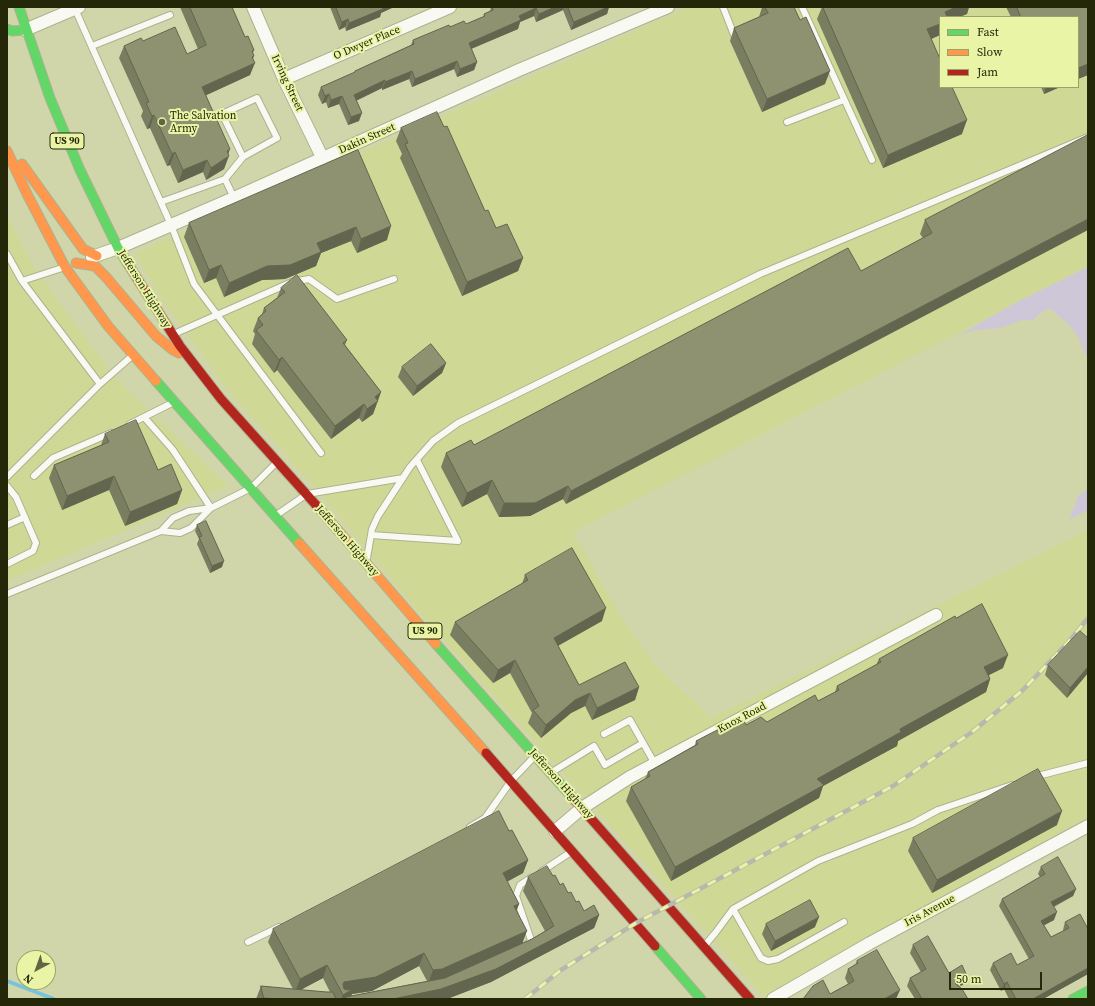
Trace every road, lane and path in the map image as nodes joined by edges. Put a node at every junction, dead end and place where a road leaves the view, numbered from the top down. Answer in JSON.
{"nodes":[{"id":1,"x":19,"y":7,"type":"edge"},
{"id":2,"x":252,"y":7,"type":"edge"},
{"id":3,"x":450,"y":7,"type":"edge"},
{"id":4,"x":668,"y":7,"type":"edge"},
{"id":5,"x":723,"y":7,"type":"edge"},
{"id":6,"x":802,"y":7,"type":"edge"},
{"id":7,"x":77,"y":8,"type":"edge"},
{"id":8,"x":170,"y":15,"type":"dead end"},
{"id":9,"x":7,"y":29,"type":"edge"},
{"id":10,"x":25,"y":30,"type":"junction"},
{"id":11,"x":734,"y":35,"type":"edge"},
{"id":12,"x":92,"y":46,"type":"junction"},
{"id":13,"x":284,"y":79,"type":"junction"},
{"id":14,"x":844,"y":100,"type":"junction"},
{"id":15,"x":787,"y":122,"type":"dead end"},
{"id":16,"x":1088,"y":137,"type":"edge"},
{"id":17,"x":8,"y":154,"type":"edge"},
{"id":18,"x":243,"y":157,"type":"junction"},
{"id":19,"x":323,"y":159,"type":"junction"},
{"id":20,"x":872,"y":160,"type":"dead end"},
{"id":21,"x":225,"y":179,"type":"junction"},
{"id":22,"x":234,"y":198,"type":"junction"},
{"id":23,"x":161,"y":202,"type":"junction"},
{"id":24,"x":171,"y":225,"type":"junction"},
{"id":25,"x":118,"y":248,"type":"junction"},
{"id":26,"x":7,"y":254,"type":"edge"},
{"id":27,"x":97,"y":256,"type":"junction"},
{"id":28,"x":71,"y":265,"type":"junction"},
{"id":29,"x":394,"y":279,"type":"dead end"},
{"id":30,"x":22,"y":281,"type":"junction"},
{"id":31,"x":217,"y":315,"type":"junction"},
{"id":32,"x":173,"y":335,"type":"junction"},
{"id":33,"x":134,"y":355,"type":"junction"},
{"id":34,"x":189,"y":358,"type":"junction"},
{"id":35,"x":100,"y":384,"type":"junction"},
{"id":36,"x":175,"y":402,"type":"junction"},
{"id":37,"x":144,"y":417,"type":"junction"},
{"id":38,"x":121,"y":428,"type":"edge"},
{"id":39,"x":114,"y":431,"type":"edge"},
{"id":40,"x":321,"y":453,"type":"dead end"},
{"id":41,"x":417,"y":460,"type":"junction"},
{"id":42,"x":277,"y":462,"type":"junction"},
{"id":43,"x":34,"y":476,"type":"dead end"},
{"id":44,"x":7,"y":477,"type":"edge"},
{"id":45,"x":403,"y":478,"type":"junction"},
{"id":46,"x":7,"y":486,"type":"edge"},
{"id":47,"x":250,"y":488,"type":"junction"},
{"id":48,"x":306,"y":494,"type":"junction"},
{"id":49,"x":211,"y":508,"type":"junction"},
{"id":50,"x":275,"y":516,"type":"junction"},
{"id":51,"x":25,"y":517,"type":"junction"},
{"id":52,"x":7,"y":525,"type":"edge"},
{"id":53,"x":161,"y":531,"type":"junction"},
{"id":54,"x":371,"y":535,"type":"junction"},
{"id":55,"x":7,"y":564,"type":"edge"},
{"id":56,"x":366,"y":564,"type":"junction"},
{"id":57,"x":7,"y":594,"type":"edge"},
{"id":58,"x":936,"y":615,"type":"dead end"},
{"id":59,"x":604,"y":734,"type":"dead end"},
{"id":60,"x":643,"y":743,"type":"junction"},
{"id":61,"x":535,"y":755,"type":"junction"},
{"id":62,"x":1088,"y":762,"type":"edge"},
{"id":63,"x":655,"y":764,"type":"junction"},
{"id":64,"x":551,"y":773,"type":"junction"},
{"id":65,"x":1029,"y":779,"type":"edge"},
{"id":66,"x":511,"y":782,"type":"junction"},
{"id":67,"x":1015,"y":784,"type":"edge"},
{"id":68,"x":582,"y":808,"type":"junction"},
{"id":69,"x":1088,"y":826,"type":"edge"},
{"id":70,"x":466,"y":829,"type":"edge"},
{"id":71,"x":555,"y":831,"type":"junction"},
{"id":72,"x":573,"y":852,"type":"junction"},
{"id":73,"x":733,"y":909,"type":"junction"},
{"id":74,"x":844,"y":922,"type":"dead end"},
{"id":75,"x":283,"y":924,"type":"edge"},
{"id":76,"x":248,"y":942,"type":"dead end"},
{"id":77,"x":704,"y":946,"type":"junction"},
{"id":78,"x":519,"y":950,"type":"edge"},
{"id":79,"x":1088,"y":991,"type":"edge"},
{"id":80,"x":701,"y":999,"type":"edge"},
{"id":81,"x":750,"y":999,"type":"edge"},
{"id":82,"x":773,"y":999,"type":"edge"},
{"id":83,"x":1073,"y":999,"type":"edge"}],
"edges":[{"from":1,"to":10,"type":"main road","number":"US 90"},
{"from":2,"to":13,"type":"street","name":"Irving Street"},
{"from":3,"to":13,"type":"street","name":"O Dwyer Place"},
{"from":4,"to":19,"type":"street","name":"Dakin Street"},
{"from":5,"to":11,"type":"lane"},
{"from":6,"to":14,"type":"lane"},
{"from":7,"to":10,"type":"street"},
{"from":7,"to":12,"type":"lane"},
{"from":8,"to":12,"type":"lane"},
{"from":9,"to":10,"type":"main road"},
{"from":10,"to":25,"type":"main road","name":"Jefferson Highway","number":"US 90"},
{"from":12,"to":23,"type":"lane"},
{"from":13,"to":19,"type":"street","name":"Irving Street"},
{"from":14,"to":15,"type":"lane"},
{"from":14,"to":20,"type":"lane"},
{"from":16,"to":41,"type":"lane"},
{"from":17,"to":27,"type":"main road"},
{"from":17,"to":28,"type":"main road"},
{"from":18,"to":18,"type":"lane"},
{"from":18,"to":21,"type":"lane"},
{"from":19,"to":22,"type":"street","name":"Dakin Street"},
{"from":21,"to":22,"type":"lane"},
{"from":21,"to":23,"type":"lane"},
{"from":22,"to":24,"type":"street","name":"Dakin Street"},
{"from":23,"to":24,"type":"lane"},
{"from":24,"to":25,"type":"street","name":"Dakin Street"},
{"from":24,"to":31,"type":"lane"},
{"from":25,"to":27,"type":"street","name":"Dakin Street"},
{"from":25,"to":32,"type":"main road","name":"Jefferson Highway","number":"US 90"},
{"from":26,"to":30,"type":"lane"},
{"from":27,"to":28,"type":"street","name":"Dakin Street"},
{"from":28,"to":30,"type":"lane"},
{"from":28,"to":33,"type":"main road"},
{"from":28,"to":34,"type":"main road"},
{"from":29,"to":31,"type":"lane"},
{"from":30,"to":35,"type":"lane"},
{"from":31,"to":32,"type":"lane"},
{"from":31,"to":40,"type":"lane"},
{"from":32,"to":34,"type":"main road","name":"Jefferson Highway","number":"US 90"},
{"from":33,"to":35,"type":"lane"},
{"from":33,"to":36,"type":"main road"},
{"from":34,"to":42,"type":"main road","name":"Jefferson Highway","number":"US 90"},
{"from":35,"to":44,"type":"lane"},
{"from":36,"to":37,"type":"lane"},
{"from":36,"to":47,"type":"main road"},
{"from":37,"to":38,"type":"lane"},
{"from":37,"to":49,"type":"lane"},
{"from":39,"to":43,"type":"lane"},
{"from":41,"to":45,"type":"lane"},
{"from":41,"to":54,"type":"lane"},
{"from":42,"to":47,"type":"lane"},
{"from":42,"to":48,"type":"main road","name":"Jefferson Highway","number":"US 90"},
{"from":45,"to":48,"type":"lane"},
{"from":45,"to":54,"type":"lane"},
{"from":46,"to":51,"type":"lane"},
{"from":47,"to":49,"type":"lane"},
{"from":47,"to":50,"type":"main road"},
{"from":48,"to":50,"type":"lane"},
{"from":48,"to":56,"type":"main road","name":"Jefferson Highway","number":"US 90"},
{"from":49,"to":53,"type":"lane"},
{"from":49,"to":53,"type":"lane"},
{"from":50,"to":66,"type":"main road"},
{"from":51,"to":52,"type":"lane"},
{"from":51,"to":55,"type":"lane"},
{"from":53,"to":57,"type":"lane"},
{"from":54,"to":56,"type":"lane"},
{"from":56,"to":61,"type":"main road","name":"Jefferson Highway","number":"US 90"},
{"from":58,"to":63,"type":"street","name":"Knox Road"},
{"from":59,"to":60,"type":"lane"},
{"from":60,"to":63,"type":"lane"},
{"from":60,"to":64,"type":"lane"},
{"from":61,"to":64,"type":"main road","name":"Jefferson Highway","number":"US 90"},
{"from":61,"to":66,"type":"lane"},
{"from":62,"to":65,"type":"lane"},
{"from":63,"to":68,"type":"street","name":"Knox Road"},
{"from":64,"to":68,"type":"main road","name":"Jefferson Highway","number":"US 90"},
{"from":66,"to":70,"type":"lane"},
{"from":66,"to":71,"type":"main road"},
{"from":67,"to":73,"type":"lane"},
{"from":68,"to":71,"type":"street","name":"Knox Road"},
{"from":68,"to":77,"type":"main road","name":"Jefferson Highway","number":"US 90"},
{"from":69,"to":82,"type":"street","name":"Iris Avenue"},
{"from":71,"to":72,"type":"main road"},
{"from":72,"to":78,"type":"lane"},
{"from":72,"to":80,"type":"main road"},
{"from":73,"to":74,"type":"lane"},
{"from":73,"to":77,"type":"lane"},
{"from":75,"to":76,"type":"lane"},
{"from":77,"to":81,"type":"main road","name":"Jefferson Highway","number":"US 90"},
{"from":79,"to":83,"type":"main road"}]}
